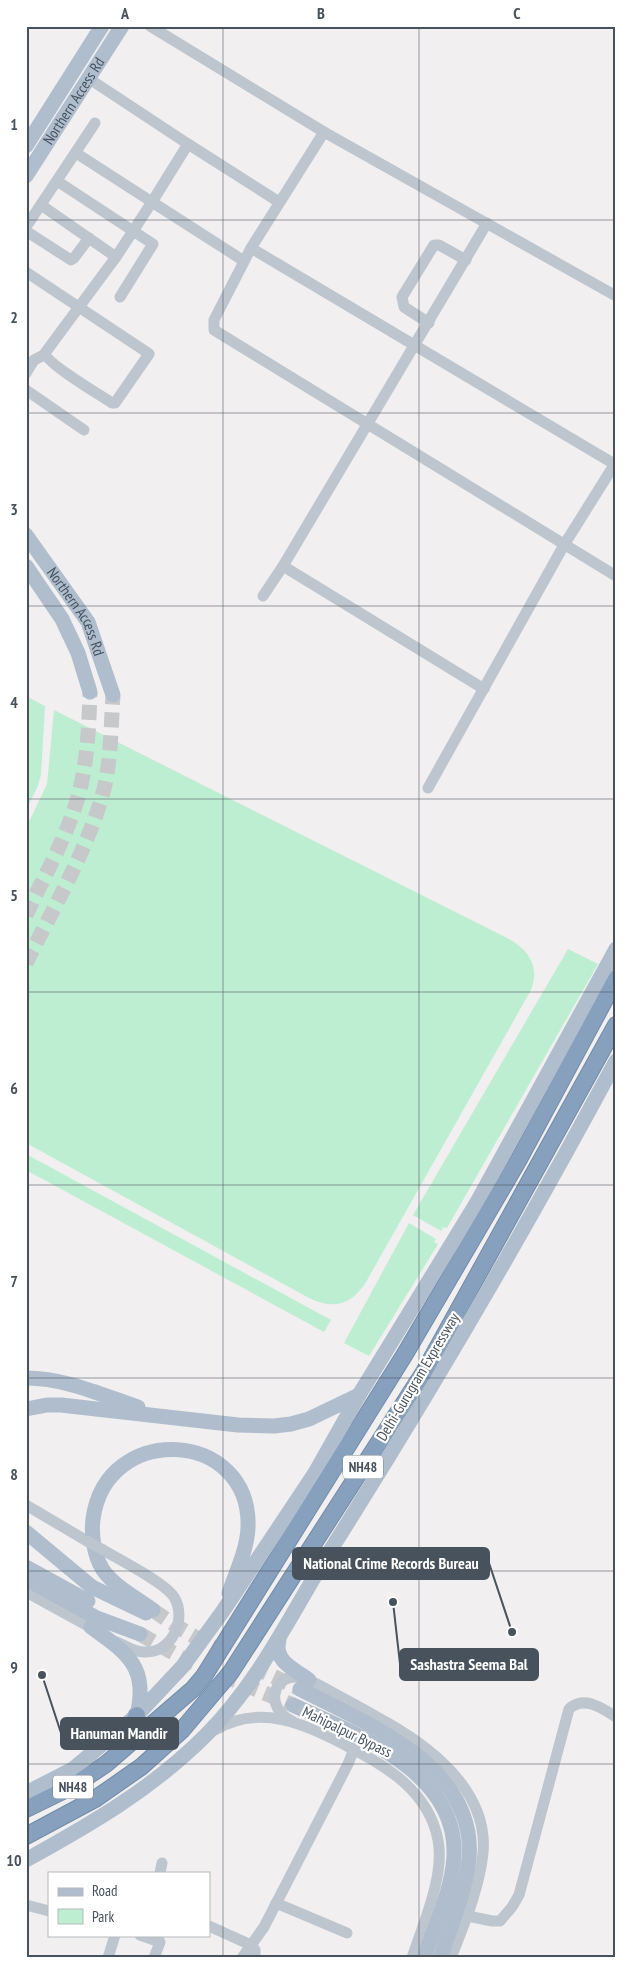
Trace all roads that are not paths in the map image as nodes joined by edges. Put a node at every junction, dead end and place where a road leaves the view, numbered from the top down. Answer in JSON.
{"nodes":[{"id":1,"x":102,"y":26,"type":"edge"},
{"id":2,"x":122,"y":26,"type":"edge"},
{"id":3,"x":150,"y":26,"type":"edge"},
{"id":4,"x":88,"y":78,"type":"junction"},
{"id":5,"x":95,"y":123,"type":"dead end"},
{"id":6,"x":324,"y":132,"type":"junction"},
{"id":7,"x":188,"y":144,"type":"junction"},
{"id":8,"x":26,"y":146,"type":"edge"},
{"id":9,"x":76,"y":153,"type":"junction"},
{"id":10,"x":26,"y":176,"type":"edge"},
{"id":11,"x":57,"y":181,"type":"junction"},
{"id":12,"x":152,"y":202,"type":"junction"},
{"id":13,"x":280,"y":202,"type":"junction"},
{"id":14,"x":41,"y":204,"type":"junction"},
{"id":15,"x":488,"y":224,"type":"junction"},
{"id":16,"x":26,"y":227,"type":"edge"},
{"id":17,"x":134,"y":230,"type":"junction"},
{"id":18,"x":26,"y":232,"type":"edge"},
{"id":19,"x":89,"y":238,"type":"junction"},
{"id":20,"x":251,"y":248,"type":"junction"},
{"id":21,"x":116,"y":258,"type":"junction"},
{"id":22,"x":466,"y":260,"type":"junction"},
{"id":23,"x":244,"y":261,"type":"junction"},
{"id":24,"x":26,"y":272,"type":"edge"},
{"id":25,"x":616,"y":296,"type":"edge"},
{"id":26,"x":120,"y":297,"type":"dead end"},
{"id":27,"x":80,"y":308,"type":"junction"},
{"id":28,"x":429,"y":323,"type":"junction"},
{"id":29,"x":416,"y":346,"type":"junction"},
{"id":30,"x":44,"y":355,"type":"junction"},
{"id":31,"x":26,"y":373,"type":"edge"},
{"id":32,"x":26,"y":390,"type":"edge"},
{"id":33,"x":368,"y":425,"type":"junction"},
{"id":34,"x":84,"y":430,"type":"dead end"},
{"id":35,"x":615,"y":463,"type":"edge"},
{"id":36,"x":26,"y":535,"type":"edge"},
{"id":37,"x":564,"y":545,"type":"junction"},
{"id":38,"x":26,"y":566,"type":"edge"},
{"id":39,"x":283,"y":566,"type":"junction"},
{"id":40,"x":616,"y":576,"type":"edge"},
{"id":41,"x":262,"y":596,"type":"dead end"},
{"id":42,"x":484,"y":688,"type":"junction"},
{"id":43,"x":90,"y":692,"type":"tunnel mouth"},
{"id":44,"x":113,"y":695,"type":"tunnel mouth"},
{"id":45,"x":428,"y":788,"type":"dead end"},
{"id":46,"x":616,"y":949,"type":"edge"},
{"id":47,"x":616,"y":979,"type":"edge"},
{"id":48,"x":616,"y":1025,"type":"edge"},
{"id":49,"x":616,"y":1061,"type":"edge"},
{"id":50,"x":26,"y":1378,"type":"edge"},
{"id":51,"x":359,"y":1395,"type":"junction"},
{"id":52,"x":26,"y":1409,"type":"edge"},
{"id":53,"x":206,"y":1422,"type":"junction"},
{"id":54,"x":26,"y":1505,"type":"edge"},
{"id":55,"x":26,"y":1532,"type":"edge"},
{"id":56,"x":26,"y":1566,"type":"edge"},
{"id":57,"x":26,"y":1579,"type":"edge"},
{"id":58,"x":26,"y":1592,"type":"edge"},
{"id":59,"x":223,"y":1611,"type":"junction"},
{"id":60,"x":91,"y":1627,"type":"junction"},
{"id":61,"x":278,"y":1640,"type":"junction"},
{"id":62,"x":305,"y":1685,"type":"junction"},
{"id":63,"x":292,"y":1705,"type":"tunnel mouth"},
{"id":64,"x":137,"y":1715,"type":"junction"},
{"id":65,"x":616,"y":1717,"type":"edge"},
{"id":66,"x":292,"y":1721,"type":"junction"},
{"id":67,"x":206,"y":1735,"type":"junction"},
{"id":68,"x":354,"y":1749,"type":"junction"},
{"id":69,"x":115,"y":1757,"type":"junction"},
{"id":70,"x":26,"y":1793,"type":"edge"},
{"id":71,"x":26,"y":1809,"type":"edge"},
{"id":72,"x":26,"y":1836,"type":"edge"},
{"id":73,"x":26,"y":1860,"type":"edge"},
{"id":74,"x":276,"y":1903,"type":"junction"},
{"id":75,"x":26,"y":1906,"type":"edge"},
{"id":76,"x":48,"y":1911,"type":"edge"},
{"id":77,"x":468,"y":1916,"type":"junction"},
{"id":78,"x":210,"y":1926,"type":"edge"},
{"id":79,"x":347,"y":1933,"type":"dead end"},
{"id":80,"x":115,"y":1936,"type":"edge"},
{"id":81,"x":143,"y":1936,"type":"edge"},
{"id":82,"x":251,"y":1945,"type":"junction"},
{"id":83,"x":108,"y":1958,"type":"edge"},
{"id":84,"x":154,"y":1958,"type":"edge"},
{"id":85,"x":242,"y":1958,"type":"edge"},
{"id":86,"x":255,"y":1958,"type":"edge"},
{"id":87,"x":412,"y":1958,"type":"edge"},
{"id":88,"x":424,"y":1958,"type":"edge"},
{"id":89,"x":440,"y":1958,"type":"edge"},
{"id":90,"x":451,"y":1958,"type":"edge"}],
"edges":[{"from":1,"to":8,"type":"main road","name":"Northern Access Rd"},
{"from":2,"to":4,"type":"main road","name":"Northern Access Rd"},
{"from":3,"to":6,"type":"street"},
{"from":4,"to":7,"type":"street"},
{"from":4,"to":10,"type":"main road","name":"Northern Access Rd"},
{"from":5,"to":9,"type":"street"},
{"from":6,"to":13,"type":"street"},
{"from":6,"to":15,"type":"street"},
{"from":7,"to":12,"type":"street"},
{"from":7,"to":13,"type":"street"},
{"from":9,"to":11,"type":"street"},
{"from":9,"to":12,"type":"street"},
{"from":11,"to":14,"type":"street"},
{"from":11,"to":17,"type":"street"},
{"from":12,"to":17,"type":"street"},
{"from":12,"to":23,"type":"street"},
{"from":13,"to":20,"type":"street"},
{"from":14,"to":16,"type":"street"},
{"from":14,"to":19,"type":"street"},
{"from":15,"to":22,"type":"street"},
{"from":15,"to":25,"type":"street"},
{"from":17,"to":21,"type":"street"},
{"from":17,"to":26,"type":"street"},
{"from":18,"to":19,"type":"street"},
{"from":19,"to":21,"type":"street"},
{"from":20,"to":23,"type":"street"},
{"from":20,"to":29,"type":"street"},
{"from":21,"to":27,"type":"street"},
{"from":22,"to":28,"type":"street"},
{"from":22,"to":28,"type":"street"},
{"from":23,"to":33,"type":"street"},
{"from":24,"to":27,"type":"street"},
{"from":27,"to":30,"type":"street"},
{"from":27,"to":30,"type":"street"},
{"from":28,"to":29,"type":"street"},
{"from":29,"to":33,"type":"street"},
{"from":29,"to":35,"type":"street"},
{"from":30,"to":31,"type":"street"},
{"from":32,"to":34,"type":"street"},
{"from":33,"to":37,"type":"street"},
{"from":33,"to":39,"type":"street"},
{"from":35,"to":37,"type":"street"},
{"from":36,"to":44,"type":"main road","name":"Northern Access Rd"},
{"from":37,"to":40,"type":"street"},
{"from":37,"to":42,"type":"street"},
{"from":38,"to":43,"type":"main road","name":"Northern Access Rd"},
{"from":39,"to":41,"type":"street"},
{"from":39,"to":42,"type":"street"},
{"from":42,"to":45,"type":"street"},
{"from":46,"to":51,"type":"main road"},
{"from":47,"to":69,"type":"highway","name":"Delhi-Gurugram Expressway","number":"NH48"},
{"from":48,"to":72,"type":"highway","name":"Delhi-Gurugram Expressway","number":"NH48"},
{"from":49,"to":61,"type":"main road"},
{"from":50,"to":53,"type":"main road"},
{"from":51,"to":53,"type":"main road"},
{"from":51,"to":59,"type":"main road"},
{"from":52,"to":53,"type":"main road"},
{"from":54,"to":60,"type":"street","bridge":true},
{"from":55,"to":59,"type":"main road"},
{"from":56,"to":57,"type":"main road"},
{"from":58,"to":60,"type":"street"},
{"from":59,"to":64,"type":"main road"},
{"from":60,"to":64,"type":"main road"},
{"from":61,"to":62,"type":"main road"},
{"from":61,"to":67,"type":"main road"},
{"from":62,"to":66,"type":"street"},
{"from":62,"to":77,"type":"street","name":"Mahipalpur Bypass"},
{"from":62,"to":89,"type":"main road"},
{"from":63,"to":88,"type":"main road"},
{"from":64,"to":69,"type":"highway"},
{"from":64,"to":70,"type":"main road"},
{"from":65,"to":77,"type":"street"},
{"from":66,"to":67,"type":"street","name":"Mahipalpur Bypass"},
{"from":66,"to":68,"type":"street","name":"Mahipalpur Bypass"},
{"from":67,"to":73,"type":"main road"},
{"from":68,"to":74,"type":"street"},
{"from":68,"to":87,"type":"street","name":"Mahipalpur Bypass"},
{"from":69,"to":71,"type":"highway","number":"NH48"},
{"from":74,"to":79,"type":"street"},
{"from":74,"to":82,"type":"street"},
{"from":75,"to":76,"type":"street"},
{"from":77,"to":90,"type":"street","name":"Mahipalpur Bypass"},
{"from":78,"to":82,"type":"street"},
{"from":80,"to":83,"type":"street"},
{"from":81,"to":84,"type":"street"},
{"from":82,"to":85,"type":"street"},
{"from":82,"to":86,"type":"street"}]}
